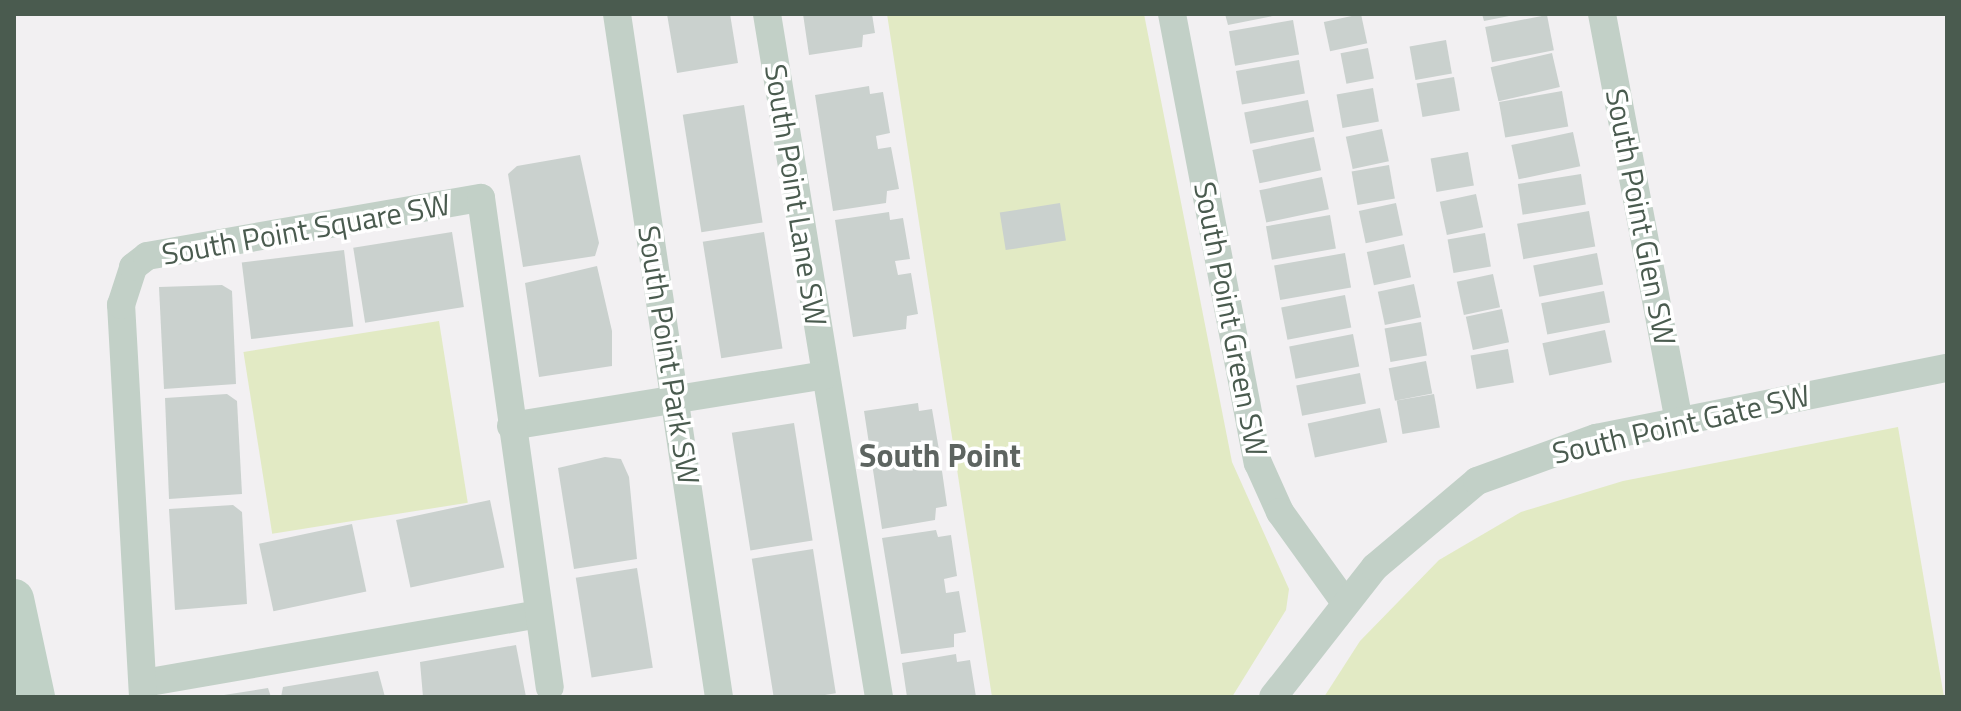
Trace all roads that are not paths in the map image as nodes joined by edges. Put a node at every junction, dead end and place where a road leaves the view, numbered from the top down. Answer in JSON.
{"nodes":[{"id":1,"x":617,"y":14,"type":"edge"},
{"id":2,"x":767,"y":14,"type":"edge"},
{"id":3,"x":1172,"y":14,"type":"edge"},
{"id":4,"x":1602,"y":14,"type":"edge"},
{"id":5,"x":1947,"y":368,"type":"edge"},
{"id":6,"x":825,"y":375,"type":"junction"},
{"id":7,"x":677,"y":399,"type":"junction"},
{"id":8,"x":1679,"y":420,"type":"junction"},
{"id":9,"x":511,"y":426,"type":"junction"},
{"id":10,"x":14,"y":599,"type":"edge"},
{"id":11,"x":1344,"y":601,"type":"junction"},
{"id":12,"x":539,"y":614,"type":"junction"},
{"id":13,"x":550,"y":687,"type":"dead end"},
{"id":14,"x":144,"y":690,"type":"edge"},
{"id":15,"x":35,"y":697,"type":"edge"},
{"id":16,"x":719,"y":697,"type":"edge"},
{"id":17,"x":879,"y":697,"type":"edge"},
{"id":18,"x":1273,"y":697,"type":"edge"}],
"edges":[{"from":1,"to":7,"type":"street","name":"South Point Park SW"},
{"from":2,"to":6,"type":"street","name":"South Point Lane SW"},
{"from":3,"to":11,"type":"street","name":"South Point Green SW"},
{"from":4,"to":8,"type":"street","name":"South Point Glen SW"},
{"from":5,"to":8,"type":"street","name":"South Point Gate SW"},
{"from":6,"to":7,"type":"street"},
{"from":6,"to":17,"type":"street","name":"South Point Lane SW"},
{"from":7,"to":9,"type":"street"},
{"from":7,"to":16,"type":"street","name":"South Point Park SW"},
{"from":8,"to":11,"type":"street","name":"South Point Gate SW"},
{"from":9,"to":12,"type":"street","name":"South Point Square SW"},
{"from":9,"to":14,"type":"street","name":"South Point Square SW"},
{"from":10,"to":15,"type":"main road"},
{"from":11,"to":18,"type":"street","name":"South Point Gate SW"},
{"from":12,"to":13,"type":"street","name":"South Point Square SW"},
{"from":12,"to":14,"type":"street","name":"South Point Square SW"}]}
